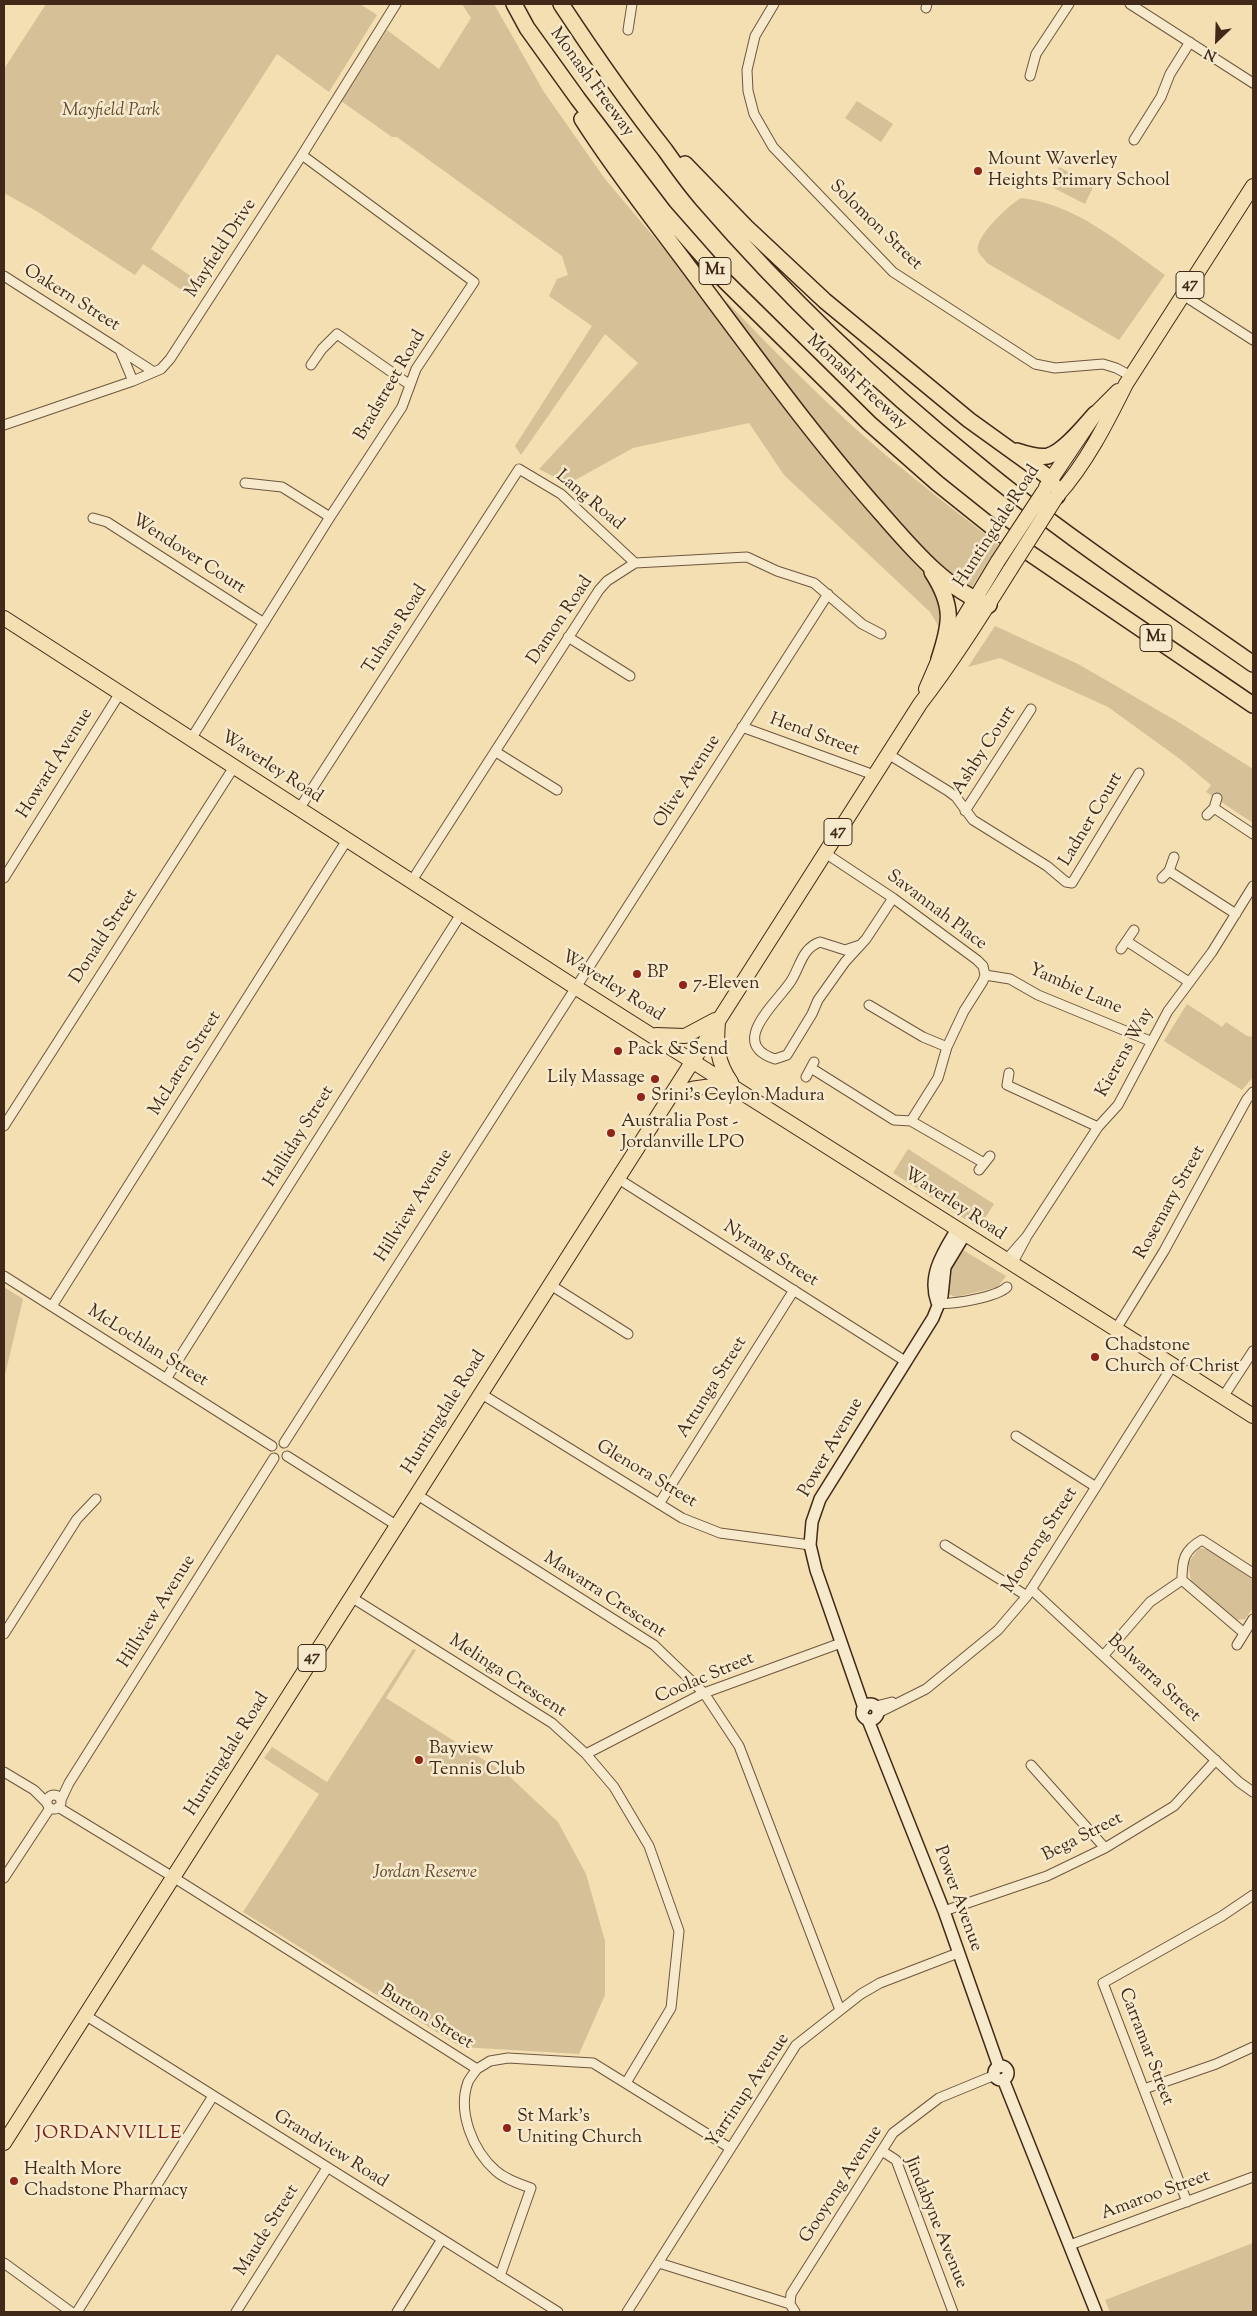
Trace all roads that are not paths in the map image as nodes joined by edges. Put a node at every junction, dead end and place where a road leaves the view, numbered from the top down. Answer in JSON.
{"nodes":[{"id":1,"x":396,"y":4,"type":"edge"},
{"id":2,"x":514,"y":4,"type":"edge"},
{"id":3,"x":561,"y":4,"type":"edge"},
{"id":4,"x":632,"y":4,"type":"edge"},
{"id":5,"x":774,"y":4,"type":"edge"},
{"id":6,"x":1069,"y":4,"type":"edge"},
{"id":7,"x":1130,"y":4,"type":"edge"},
{"id":8,"x":527,"y":28,"type":"junction"},
{"id":9,"x":628,"y":30,"type":"dead end"},
{"id":10,"x":1190,"y":42,"type":"junction"},
{"id":11,"x":1030,"y":76,"type":"dead end"},
{"id":12,"x":1253,"y":83,"type":"edge"},
{"id":13,"x":638,"y":116,"type":"junction"},
{"id":14,"x":1134,"y":140,"type":"dead end"},
{"id":15,"x":302,"y":155,"type":"junction"},
{"id":16,"x":1253,"y":186,"type":"edge"},
{"id":17,"x":4,"y":276,"type":"edge"},
{"id":18,"x":1183,"y":295,"type":"junction"},
{"id":19,"x":1253,"y":340,"type":"edge"},
{"id":20,"x":120,"y":350,"type":"junction"},
{"id":21,"x":311,"y":365,"type":"dead end"},
{"id":22,"x":154,"y":372,"type":"junction"},
{"id":23,"x":1129,"y":380,"type":"junction"},
{"id":24,"x":132,"y":381,"type":"junction"},
{"id":25,"x":410,"y":385,"type":"junction"},
{"id":26,"x":1095,"y":414,"type":"junction"},
{"id":27,"x":4,"y":425,"type":"edge"},
{"id":28,"x":1006,"y":447,"type":"junction"},
{"id":29,"x":519,"y":469,"type":"joint"},
{"id":30,"x":245,"y":483,"type":"dead end"},
{"id":31,"x":1052,"y":487,"type":"junction"},
{"id":32,"x":330,"y":517,"type":"junction"},
{"id":33,"x":93,"y":518,"type":"dead end"},
{"id":34,"x":923,"y":559,"type":"junction"},
{"id":35,"x":635,"y":563,"type":"junction"},
{"id":36,"x":828,"y":594,"type":"junction"},
{"id":37,"x":974,"y":599,"type":"junction"},
{"id":38,"x":989,"y":604,"type":"junction"},
{"id":39,"x":4,"y":618,"type":"edge"},
{"id":40,"x":264,"y":623,"type":"junction"},
{"id":41,"x":881,"y":634,"type":"dead end"},
{"id":42,"x":568,"y":637,"type":"junction"},
{"id":43,"x":939,"y":659,"type":"junction"},
{"id":44,"x":1253,"y":664,"type":"edge"},
{"id":45,"x":630,"y":676,"type":"dead end"},
{"id":46,"x":120,"y":693,"type":"junction"},
{"id":47,"x":920,"y":704,"type":"junction"},
{"id":48,"x":1253,"y":705,"type":"edge"},
{"id":49,"x":1031,"y":708,"type":"dead end"},
{"id":50,"x":742,"y":727,"type":"junction"},
{"id":51,"x":191,"y":739,"type":"junction"},
{"id":52,"x":496,"y":752,"type":"junction"},
{"id":53,"x":888,"y":754,"type":"junction"},
{"id":54,"x":234,"y":767,"type":"junction"},
{"id":55,"x":1139,"y":773,"type":"dead end"},
{"id":56,"x":874,"y":775,"type":"junction"},
{"id":57,"x":557,"y":790,"type":"dead end"},
{"id":58,"x":1217,"y":798,"type":"dead end"},
{"id":59,"x":1214,"y":808,"type":"junction"},
{"id":60,"x":299,"y":809,"type":"junction"},
{"id":61,"x":966,"y":811,"type":"junction"},
{"id":62,"x":1207,"y":815,"type":"dead end"},
{"id":63,"x":1253,"y":834,"type":"edge"},
{"id":64,"x":348,"y":840,"type":"junction"},
{"id":65,"x":825,"y":853,"type":"junction"},
{"id":66,"x":1174,"y":857,"type":"dead end"},
{"id":67,"x":4,"y":878,"type":"edge"},
{"id":68,"x":412,"y":882,"type":"junction"},
{"id":69,"x":1253,"y":886,"type":"edge"},
{"id":70,"x":893,"y":898,"type":"junction"},
{"id":71,"x":461,"y":914,"type":"junction"},
{"id":72,"x":1236,"y":914,"type":"junction"},
{"id":73,"x":1134,"y":930,"type":"dead end"},
{"id":74,"x":1128,"y":942,"type":"junction"},
{"id":75,"x":860,"y":945,"type":"junction"},
{"id":76,"x":1121,"y":949,"type":"dead end"},
{"id":77,"x":985,"y":975,"type":"junction"},
{"id":78,"x":1189,"y":982,"type":"junction"},
{"id":79,"x":575,"y":987,"type":"junction"},
{"id":80,"x":869,"y":1005,"type":"dead end"},
{"id":81,"x":718,"y":1018,"type":"junction"},
{"id":82,"x":653,"y":1035,"type":"junction"},
{"id":83,"x":1150,"y":1041,"type":"junction"},
{"id":84,"x":947,"y":1047,"type":"junction"},
{"id":85,"x":692,"y":1060,"type":"junction"},
{"id":86,"x":1009,"y":1073,"type":"dead end"},
{"id":87,"x":806,"y":1077,"type":"dead end"},
{"id":88,"x":735,"y":1087,"type":"junction"},
{"id":89,"x":1253,"y":1092,"type":"edge"},
{"id":90,"x":669,"y":1096,"type":"junction"},
{"id":91,"x":911,"y":1120,"type":"junction"},
{"id":92,"x":4,"y":1126,"type":"edge"},
{"id":93,"x":1098,"y":1127,"type":"junction"},
{"id":94,"x":984,"y":1163,"type":"dead end"},
{"id":95,"x":617,"y":1178,"type":"junction"},
{"id":96,"x":961,"y":1232,"type":"junction"},
{"id":97,"x":1009,"y":1262,"type":"junction"},
{"id":98,"x":4,"y":1276,"type":"edge"},
{"id":99,"x":549,"y":1284,"type":"junction"},
{"id":100,"x":1007,"y":1287,"type":"dead end"},
{"id":101,"x":794,"y":1290,"type":"junction"},
{"id":102,"x":938,"y":1303,"type":"junction"},
{"id":103,"x":52,"y":1306,"type":"junction"},
{"id":104,"x":1116,"y":1329,"type":"junction"},
{"id":105,"x":628,"y":1334,"type":"dead end"},
{"id":106,"x":1253,"y":1351,"type":"edge"},
{"id":107,"x":905,"y":1361,"type":"junction"},
{"id":108,"x":1173,"y":1365,"type":"junction"},
{"id":109,"x":166,"y":1378,"type":"junction"},
{"id":110,"x":480,"y":1393,"type":"junction"},
{"id":111,"x":1223,"y":1397,"type":"junction"},
{"id":112,"x":1253,"y":1416,"type":"edge"},
{"id":113,"x":1016,"y":1436,"type":"dead end"},
{"id":114,"x":284,"y":1443,"type":"junction"},
{"id":115,"x":272,"y":1446,"type":"junction"},
{"id":116,"x":286,"y":1456,"type":"junction"},
{"id":117,"x":274,"y":1458,"type":"junction"},
{"id":118,"x":1096,"y":1487,"type":"junction"},
{"id":119,"x":416,"y":1494,"type":"junction"},
{"id":120,"x":96,"y":1499,"type":"dead end"},
{"id":121,"x":659,"y":1504,"type":"junction"},
{"id":122,"x":396,"y":1525,"type":"junction"},
{"id":123,"x":810,"y":1545,"type":"junction"},
{"id":124,"x":945,"y":1545,"type":"dead end"},
{"id":125,"x":1253,"y":1573,"type":"edge"},
{"id":126,"x":1182,"y":1580,"type":"junction"},
{"id":127,"x":1029,"y":1593,"type":"junction"},
{"id":128,"x":351,"y":1597,"type":"junction"},
{"id":129,"x":1253,"y":1619,"type":"edge"},
{"id":130,"x":1244,"y":1633,"type":"junction"},
{"id":131,"x":4,"y":1634,"type":"edge"},
{"id":132,"x":841,"y":1643,"type":"junction"},
{"id":133,"x":1237,"y":1644,"type":"dead end"},
{"id":134,"x":1104,"y":1655,"type":"junction"},
{"id":135,"x":704,"y":1694,"type":"junction"},
{"id":136,"x":872,"y":1711,"type":"junction"},
{"id":137,"x":586,"y":1754,"type":"junction"},
{"id":138,"x":1216,"y":1760,"type":"junction"},
{"id":139,"x":1031,"y":1765,"type":"dead end"},
{"id":140,"x":4,"y":1772,"type":"edge"},
{"id":141,"x":1253,"y":1791,"type":"edge"},
{"id":142,"x":54,"y":1802,"type":"junction"},
{"id":143,"x":1105,"y":1848,"type":"junction"},
{"id":144,"x":173,"y":1877,"type":"junction"},
{"id":145,"x":4,"y":1878,"type":"edge"},
{"id":146,"x":1253,"y":1895,"type":"edge"},
{"id":147,"x":944,"y":1911,"type":"junction"},
{"id":148,"x":958,"y":1953,"type":"junction"},
{"id":149,"x":840,"y":2010,"type":"junction"},
{"id":150,"x":85,"y":2015,"type":"junction"},
{"id":151,"x":1253,"y":2047,"type":"edge"},
{"id":152,"x":477,"y":2069,"type":"junction"},
{"id":153,"x":999,"y":2074,"type":"junction"},
{"id":154,"x":626,"y":2083,"type":"junction"},
{"id":155,"x":1144,"y":2089,"type":"junction"},
{"id":156,"x":213,"y":2096,"type":"junction"},
{"id":157,"x":4,"y":2143,"type":"edge"},
{"id":158,"x":730,"y":2148,"type":"junction"},
{"id":159,"x":882,"y":2151,"type":"junction"},
{"id":160,"x":327,"y":2168,"type":"junction"},
{"id":161,"x":1253,"y":2177,"type":"edge"},
{"id":162,"x":1187,"y":2202,"type":"junction"},
{"id":163,"x":442,"y":2240,"type":"junction"},
{"id":164,"x":1070,"y":2245,"type":"junction"},
{"id":165,"x":4,"y":2262,"type":"edge"},
{"id":166,"x":659,"y":2263,"type":"junction"},
{"id":167,"x":500,"y":2276,"type":"junction"},
{"id":168,"x":790,"y":2304,"type":"junction"},
{"id":169,"x":71,"y":2312,"type":"edge"},
{"id":170,"x":77,"y":2312,"type":"edge"},
{"id":171,"x":236,"y":2312,"type":"edge"},
{"id":172,"x":397,"y":2312,"type":"edge"},
{"id":173,"x":558,"y":2312,"type":"edge"},
{"id":174,"x":627,"y":2312,"type":"edge"},
{"id":175,"x":795,"y":2312,"type":"edge"},
{"id":176,"x":953,"y":2312,"type":"edge"},
{"id":177,"x":1096,"y":2312,"type":"edge"}],
"edges":[{"from":1,"to":15,"type":"street","name":"Mayfield Drive"},
{"from":2,"to":8,"type":"highway","name":"Monash Freeway","number":"M1"},
{"from":3,"to":13,"type":"highway","name":"Monash Freeway","number":"M1"},
{"from":4,"to":9,"type":"street"},
{"from":5,"to":23,"type":"street","name":"Solomon Street"},
{"from":6,"to":11,"type":"street"},
{"from":7,"to":10,"type":"street"},
{"from":8,"to":34,"type":"highway"},
{"from":8,"to":48,"type":"highway","name":"Monash Freeway","number":"M1"},
{"from":10,"to":12,"type":"street"},
{"from":10,"to":14,"type":"street"},
{"from":13,"to":28,"type":"highway"},
{"from":13,"to":44,"type":"highway","name":"Monash Freeway","number":"M1"},
{"from":15,"to":22,"type":"street","name":"Mayfield Drive"},
{"from":15,"to":25,"type":"street","name":"Bradstreet Road"},
{"from":16,"to":18,"type":"main road","name":"Huntingdale Road","number":"47"},
{"from":17,"to":20,"type":"street","name":"Oakern Street"},
{"from":18,"to":19,"type":"street"},
{"from":18,"to":23,"type":"main road","name":"Huntingdale Road","number":"47"},
{"from":20,"to":22,"type":"street","name":"Oakern Street"},
{"from":20,"to":24,"type":"street","name":"Oakern Street"},
{"from":21,"to":25,"type":"street"},
{"from":22,"to":24,"type":"street","name":"Mayfield Drive"},
{"from":23,"to":26,"type":"main road","name":"Huntingdale Road","number":"47"},
{"from":23,"to":31,"type":"main road","name":"Huntingdale Road","number":"47"},
{"from":24,"to":27,"type":"street","name":"Mayfield Drive"},
{"from":25,"to":32,"type":"street","name":"Bradstreet Road"},
{"from":26,"to":28,"type":"highway"},
{"from":26,"to":31,"type":"main road","name":"Huntingdale Road","number":"47"},
{"from":28,"to":31,"type":"highway"},
{"from":29,"to":35,"type":"street","name":"Lang Road"},
{"from":29,"to":60,"type":"street","name":"Tuhans Road"},
{"from":30,"to":32,"type":"street"},
{"from":31,"to":37,"type":"main road","name":"Huntingdale Road","number":"47","bridge":true},
{"from":31,"to":38,"type":"main road","name":"Huntingdale Road","number":"47","bridge":true},
{"from":32,"to":40,"type":"street","name":"Bradstreet Road"},
{"from":33,"to":40,"type":"street","name":"Wendover Court"},
{"from":34,"to":37,"type":"highway"},
{"from":34,"to":43,"type":"highway"},
{"from":35,"to":36,"type":"street","name":"Damon Road"},
{"from":35,"to":42,"type":"street","name":"Damon Road"},
{"from":36,"to":41,"type":"street","name":"Damon Road"},
{"from":36,"to":50,"type":"street","name":"Olive Avenue"},
{"from":37,"to":38,"type":"highway"},
{"from":37,"to":43,"type":"main road","name":"Huntingdale Road","number":"47"},
{"from":38,"to":47,"type":"main road","name":"Huntingdale Road","number":"47"},
{"from":39,"to":46,"type":"main road","name":"Waverley Road"},
{"from":40,"to":51,"type":"street","name":"Bradstreet Road"},
{"from":42,"to":45,"type":"street"},
{"from":42,"to":52,"type":"street","name":"Damon Road"},
{"from":43,"to":47,"type":"main road","name":"Huntingdale Road","number":"47"},
{"from":46,"to":51,"type":"main road","name":"Waverley Road"},
{"from":46,"to":67,"type":"street","name":"Howard Avenue"},
{"from":47,"to":53,"type":"main road","name":"Huntingdale Road","number":"47"},
{"from":49,"to":61,"type":"street","name":"Ashby Court"},
{"from":50,"to":56,"type":"street","name":"Hend Street"},
{"from":50,"to":79,"type":"street","name":"Olive Avenue"},
{"from":51,"to":54,"type":"main road","name":"Waverley Road"},
{"from":52,"to":57,"type":"street"},
{"from":52,"to":68,"type":"street","name":"Damon Road"},
{"from":53,"to":56,"type":"main road","name":"Huntingdale Road","number":"47"},
{"from":53,"to":61,"type":"street"},
{"from":54,"to":60,"type":"main road","name":"Waverley Road"},
{"from":54,"to":92,"type":"street","name":"Donald Street"},
{"from":55,"to":61,"type":"street","name":"Ladner Court"},
{"from":56,"to":65,"type":"main road","name":"Huntingdale Road","number":"47"},
{"from":58,"to":59,"type":"street"},
{"from":59,"to":62,"type":"street"},
{"from":59,"to":63,"type":"street"},
{"from":60,"to":64,"type":"main road","name":"Waverley Road"},
{"from":64,"to":68,"type":"main road","name":"Waverley Road"},
{"from":64,"to":103,"type":"street","name":"McLaren Street"},
{"from":65,"to":70,"type":"street","name":"Savannah Place"},
{"from":65,"to":81,"type":"main road","name":"Huntingdale Road","number":"47"},
{"from":66,"to":72,"type":"street"},
{"from":68,"to":71,"type":"main road","name":"Waverley Road"},
{"from":69,"to":72,"type":"street","name":"Kierens Way"},
{"from":70,"to":75,"type":"street"},
{"from":70,"to":77,"type":"street","name":"Savannah Place"},
{"from":71,"to":79,"type":"main road","name":"Waverley Road"},
{"from":71,"to":109,"type":"street","name":"Halliday Street"},
{"from":72,"to":78,"type":"street","name":"Kierens Way"},
{"from":73,"to":74,"type":"street"},
{"from":74,"to":76,"type":"street"},
{"from":74,"to":78,"type":"street"},
{"from":75,"to":75,"type":"street"},
{"from":77,"to":83,"type":"street","name":"Yambie Lane"},
{"from":77,"to":84,"type":"street","name":"Savannah Place"},
{"from":78,"to":83,"type":"street","name":"Kierens Way"},
{"from":79,"to":82,"type":"main road","name":"Waverley Road"},
{"from":79,"to":114,"type":"street","name":"Hillview Avenue"},
{"from":80,"to":84,"type":"street"},
{"from":81,"to":82,"type":"main road"},
{"from":81,"to":85,"type":"main road","name":"Huntingdale Road","number":"47"},
{"from":81,"to":88,"type":"main road"},
{"from":82,"to":85,"type":"main road","name":"Waverley Road"},
{"from":83,"to":93,"type":"street","name":"Kierens Way"},
{"from":84,"to":91,"type":"street","name":"Savannah Place"},
{"from":85,"to":88,"type":"main road","name":"Waverley Road"},
{"from":85,"to":90,"type":"main road","name":"Huntingdale Road","number":"47"},
{"from":86,"to":93,"type":"street"},
{"from":87,"to":91,"type":"street"},
{"from":88,"to":90,"type":"main road"},
{"from":88,"to":96,"type":"main road","name":"Waverley Road"},
{"from":89,"to":104,"type":"street","name":"Rosemary Street"},
{"from":90,"to":95,"type":"main road","name":"Huntingdale Road","number":"47"},
{"from":91,"to":94,"type":"street"},
{"from":93,"to":97,"type":"street","name":"Kierens Way"},
{"from":95,"to":99,"type":"main road","name":"Huntingdale Road","number":"47"},
{"from":95,"to":101,"type":"street","name":"Nyrang Street"},
{"from":96,"to":97,"type":"main road","name":"Waverley Road"},
{"from":96,"to":102,"type":"street","name":"Power Avenue"},
{"from":97,"to":104,"type":"main road","name":"Waverley Road"},
{"from":98,"to":103,"type":"street","name":"McLochlan Street"},
{"from":99,"to":105,"type":"street"},
{"from":99,"to":110,"type":"main road","name":"Huntingdale Road","number":"47"},
{"from":100,"to":102,"type":"street"},
{"from":101,"to":107,"type":"street","name":"Nyrang Street"},
{"from":101,"to":121,"type":"street","name":"Attunga Street"},
{"from":102,"to":107,"type":"street","name":"Power Avenue"},
{"from":103,"to":109,"type":"street","name":"McLochlan Street"},
{"from":104,"to":108,"type":"main road","name":"Waverley Road"},
{"from":106,"to":111,"type":"street"},
{"from":107,"to":123,"type":"street","name":"Power Avenue"},
{"from":108,"to":111,"type":"main road","name":"Waverley Road"},
{"from":108,"to":118,"type":"street","name":"Moorong Street"},
{"from":109,"to":115,"type":"street","name":"McLochlan Street"},
{"from":110,"to":119,"type":"main road","name":"Huntingdale Road","number":"47"},
{"from":110,"to":121,"type":"street","name":"Glenora Street"},
{"from":111,"to":112,"type":"main road","name":"Waverley Road"},
{"from":113,"to":118,"type":"street"},
{"from":114,"to":115,"type":"street"},
{"from":114,"to":116,"type":"street"},
{"from":115,"to":117,"type":"street"},
{"from":116,"to":117,"type":"street"},
{"from":116,"to":122,"type":"street"},
{"from":117,"to":142,"type":"street","name":"Hillview Avenue"},
{"from":118,"to":127,"type":"street","name":"Moorong Street"},
{"from":119,"to":122,"type":"main road","name":"Huntingdale Road","number":"47"},
{"from":119,"to":135,"type":"street","name":"Mawarra Crescent"},
{"from":120,"to":131,"type":"street"},
{"from":121,"to":123,"type":"street","name":"Glenora Street"},
{"from":122,"to":128,"type":"main road","name":"Huntingdale Road","number":"47"},
{"from":123,"to":132,"type":"street","name":"Power Avenue"},
{"from":124,"to":127,"type":"street","name":"Bolwarra Street"},
{"from":125,"to":126,"type":"street"},
{"from":126,"to":130,"type":"street"},
{"from":126,"to":134,"type":"street"},
{"from":127,"to":134,"type":"street","name":"Bolwarra Street"},
{"from":127,"to":136,"type":"street","name":"Moorong Street"},
{"from":128,"to":137,"type":"street","name":"Melinga Crescent"},
{"from":128,"to":144,"type":"main road","name":"Huntingdale Road","number":"47"},
{"from":129,"to":130,"type":"street"},
{"from":130,"to":133,"type":"street"},
{"from":132,"to":135,"type":"street","name":"Coolac Street"},
{"from":132,"to":136,"type":"street","name":"Power Avenue"},
{"from":134,"to":138,"type":"street","name":"Bolwarra Street"},
{"from":135,"to":137,"type":"street","name":"Coolac Street"},
{"from":135,"to":149,"type":"street","name":"Mawarra Crescent"},
{"from":136,"to":147,"type":"street","name":"Power Avenue"},
{"from":137,"to":154,"type":"street","name":"Melinga Crescent"},
{"from":138,"to":141,"type":"street","name":"Bolwarra Street"},
{"from":138,"to":143,"type":"street","name":"Bega Street"},
{"from":139,"to":143,"type":"street"},
{"from":140,"to":142,"type":"street","name":"Burton Street"},
{"from":142,"to":144,"type":"street","name":"Burton Street"},
{"from":142,"to":145,"type":"street","name":"Hillview Avenue"},
{"from":143,"to":147,"type":"street","name":"Bega Street"},
{"from":144,"to":150,"type":"main road","name":"Huntingdale Road","number":"47"},
{"from":144,"to":152,"type":"street","name":"Burton Street"},
{"from":146,"to":155,"type":"street","name":"Carramar Street"},
{"from":147,"to":148,"type":"street","name":"Power Avenue"},
{"from":148,"to":149,"type":"street","name":"Yarrinup Avenue"},
{"from":148,"to":153,"type":"street","name":"Power Avenue"},
{"from":149,"to":158,"type":"street","name":"Yarrinup Avenue"},
{"from":150,"to":156,"type":"street","name":"Grandview Road"},
{"from":150,"to":157,"type":"main road","name":"Huntingdale Road","number":"47"},
{"from":151,"to":155,"type":"street"},
{"from":152,"to":154,"type":"street","name":"Burton Street"},
{"from":152,"to":167,"type":"street"},
{"from":153,"to":159,"type":"street","name":"Gooyong Avenue"},
{"from":153,"to":164,"type":"street","name":"Power Avenue"},
{"from":154,"to":158,"type":"street","name":"Burton Street"},
{"from":155,"to":162,"type":"street","name":"Carramar Street"},
{"from":156,"to":160,"type":"street","name":"Grandview Road"},
{"from":156,"to":170,"type":"street"},
{"from":158,"to":166,"type":"street","name":"Yarrinup Avenue"},
{"from":159,"to":168,"type":"street","name":"Gooyong Avenue"},
{"from":159,"to":176,"type":"street","name":"Jindabyne Avenue"},
{"from":160,"to":163,"type":"street","name":"Grandview Road"},
{"from":160,"to":171,"type":"street","name":"Maude Street"},
{"from":161,"to":162,"type":"street","name":"Amaroo Street"},
{"from":162,"to":164,"type":"street","name":"Amaroo Street"},
{"from":163,"to":167,"type":"street","name":"Grandview Road"},
{"from":163,"to":172,"type":"street"},
{"from":164,"to":177,"type":"street","name":"Power Avenue"},
{"from":165,"to":169,"type":"street"},
{"from":166,"to":168,"type":"street"},
{"from":166,"to":174,"type":"street","name":"Yarrinup Avenue"},
{"from":167,"to":173,"type":"street","name":"Grandview Road"},
{"from":168,"to":175,"type":"street"}]}
